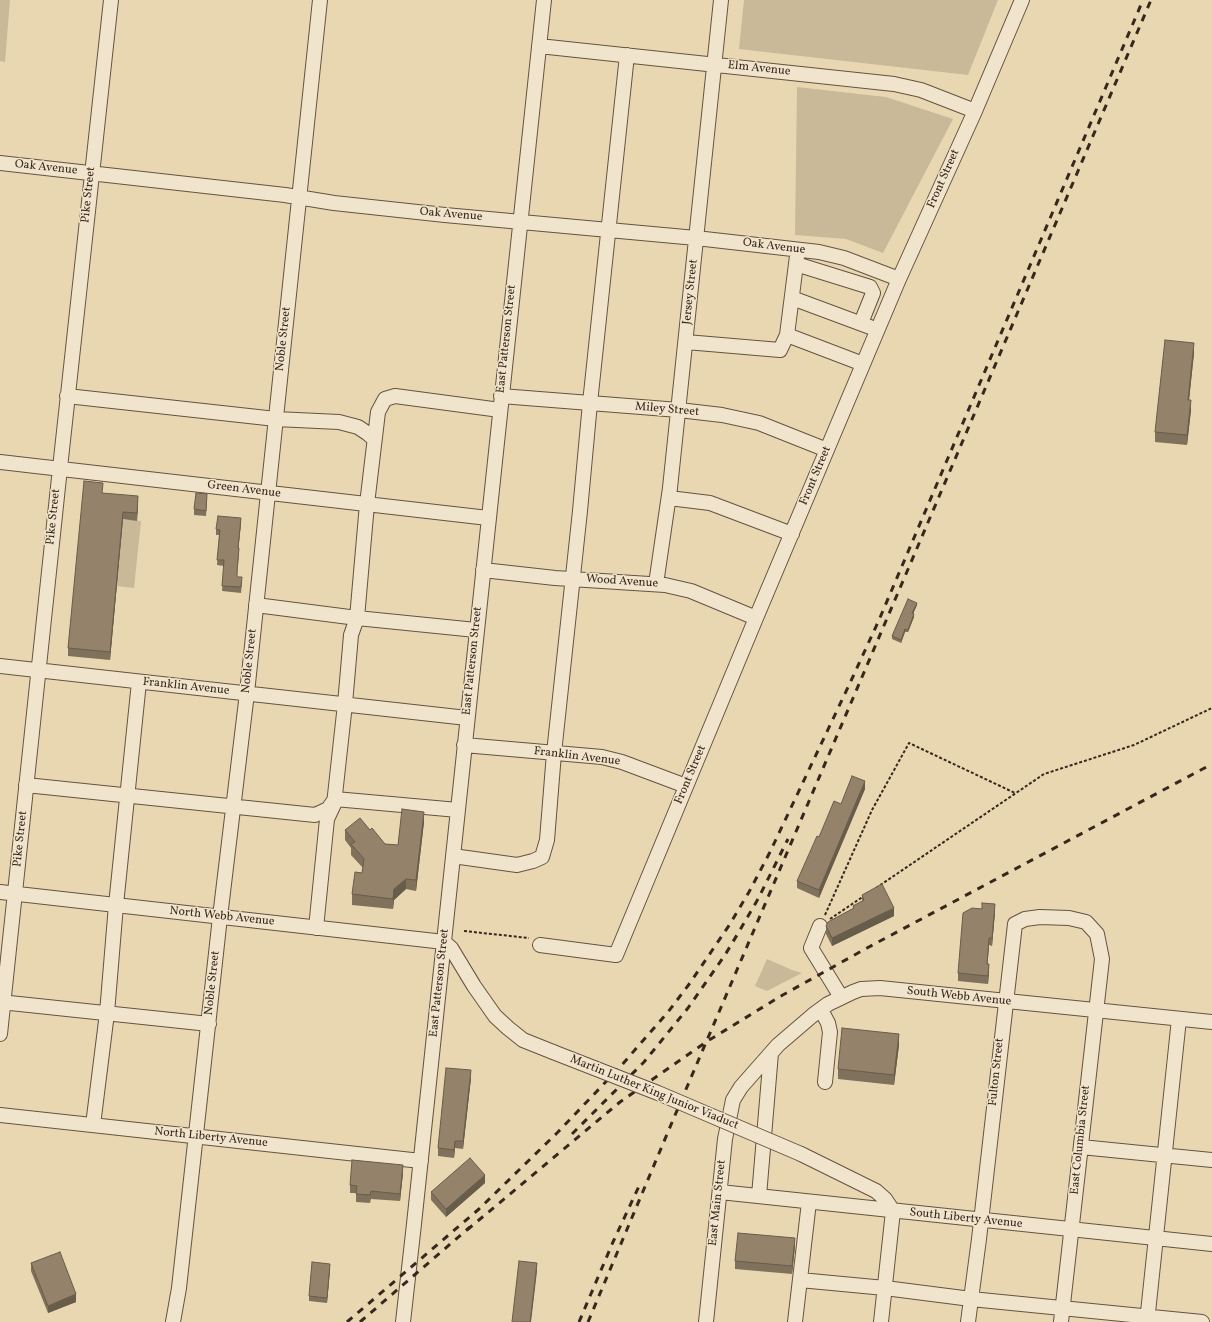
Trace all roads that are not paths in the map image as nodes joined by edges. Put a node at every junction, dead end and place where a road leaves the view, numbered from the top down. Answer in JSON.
{"nodes":[{"id":1,"x":111,"y":0,"type":"edge"},
{"id":2,"x":320,"y":0,"type":"edge"},
{"id":3,"x":544,"y":0,"type":"edge"},
{"id":4,"x":721,"y":0,"type":"edge"},
{"id":5,"x":1022,"y":0,"type":"edge"},
{"id":6,"x":539,"y":46,"type":"junction"},
{"id":7,"x":627,"y":55,"type":"junction"},
{"id":8,"x":714,"y":64,"type":"junction"},
{"id":9,"x":975,"y":111,"type":"junction"},
{"id":10,"x":0,"y":164,"type":"edge"},
{"id":11,"x":91,"y":173,"type":"junction"},
{"id":12,"x":299,"y":197,"type":"junction"},
{"id":13,"x":519,"y":222,"type":"junction"},
{"id":14,"x":609,"y":230,"type":"junction"},
{"id":15,"x":696,"y":238,"type":"junction"},
{"id":16,"x":798,"y":249,"type":"junction"},
{"id":17,"x":796,"y":264,"type":"junction"},
{"id":18,"x":899,"y":279,"type":"junction"},
{"id":19,"x":792,"y":298,"type":"junction"},
{"id":20,"x":861,"y":324,"type":"junction"},
{"id":21,"x":878,"y":330,"type":"junction"},
{"id":22,"x":787,"y":335,"type":"junction"},
{"id":23,"x":686,"y":342,"type":"junction"},
{"id":24,"x":863,"y":364,"type":"junction"},
{"id":25,"x":67,"y":396,"type":"junction"},
{"id":26,"x":500,"y":403,"type":"junction"},
{"id":27,"x":590,"y":403,"type":"junction"},
{"id":28,"x":679,"y":410,"type":"junction"},
{"id":29,"x":276,"y":418,"type":"junction"},
{"id":30,"x":374,"y":439,"type":"junction"},
{"id":31,"x":827,"y":450,"type":"junction"},
{"id":32,"x":0,"y":462,"type":"edge"},
{"id":33,"x":60,"y":468,"type":"junction"},
{"id":34,"x":268,"y":493,"type":"junction"},
{"id":35,"x":669,"y":498,"type":"junction"},
{"id":36,"x":367,"y":504,"type":"junction"},
{"id":37,"x":488,"y":518,"type":"junction"},
{"id":38,"x":792,"y":534,"type":"junction"},
{"id":39,"x":482,"y":570,"type":"junction"},
{"id":40,"x":573,"y":579,"type":"junction"},
{"id":41,"x":656,"y":584,"type":"junction"},
{"id":42,"x":256,"y":605,"type":"junction"},
{"id":43,"x":357,"y":618,"type":"junction"},
{"id":44,"x":756,"y":618,"type":"junction"},
{"id":45,"x":476,"y":630,"type":"junction"},
{"id":46,"x":0,"y":666,"type":"edge"},
{"id":47,"x":38,"y":671,"type":"junction"},
{"id":48,"x":140,"y":682,"type":"junction"},
{"id":49,"x":247,"y":693,"type":"junction"},
{"id":50,"x":345,"y":704,"type":"junction"},
{"id":51,"x":467,"y":718,"type":"junction"},
{"id":52,"x":464,"y":745,"type":"junction"},
{"id":53,"x":554,"y":753,"type":"junction"},
{"id":54,"x":26,"y":785,"type":"junction"},
{"id":55,"x":686,"y":786,"type":"junction"},
{"id":56,"x":127,"y":796,"type":"junction"},
{"id":57,"x":333,"y":804,"type":"junction"},
{"id":58,"x":234,"y":806,"type":"junction"},
{"id":59,"x":458,"y":810,"type":"junction"},
{"id":60,"x":453,"y":856,"type":"junction"},
{"id":61,"x":0,"y":892,"type":"edge"},
{"id":62,"x":15,"y":894,"type":"junction"},
{"id":63,"x":116,"y":905,"type":"junction"},
{"id":64,"x":220,"y":917,"type":"junction"},
{"id":65,"x":1015,"y":924,"type":"joint"},
{"id":66,"x":820,"y":926,"type":"road end"},
{"id":67,"x":316,"y":928,"type":"junction"},
{"id":68,"x":444,"y":942,"type":"junction"},
{"id":69,"x":540,"y":945,"type":"road end"},
{"id":70,"x":841,"y":997,"type":"junction"},
{"id":71,"x":2,"y":1002,"type":"edge"},
{"id":72,"x":1005,"y":1002,"type":"junction"},
{"id":73,"x":821,"y":1010,"type":"junction"},
{"id":74,"x":1096,"y":1011,"type":"junction"},
{"id":75,"x":107,"y":1013,"type":"junction"},
{"id":76,"x":1179,"y":1019,"type":"junction"},
{"id":77,"x":1212,"y":1022,"type":"edge"},
{"id":78,"x":209,"y":1024,"type":"junction"},
{"id":79,"x":0,"y":1034,"type":"edge"},
{"id":80,"x":771,"y":1053,"type":"junction"},
{"id":81,"x":826,"y":1082,"type":"dead end"},
{"id":82,"x":741,"y":1086,"type":"joint"},
{"id":83,"x":0,"y":1115,"type":"edge"},
{"id":84,"x":93,"y":1125,"type":"junction"},
{"id":85,"x":196,"y":1136,"type":"junction"},
{"id":86,"x":1081,"y":1147,"type":"junction"},
{"id":87,"x":1164,"y":1155,"type":"junction"},
{"id":88,"x":1212,"y":1160,"type":"edge"},
{"id":89,"x":421,"y":1161,"type":"junction"},
{"id":90,"x":720,"y":1192,"type":"junction"},
{"id":91,"x":759,"y":1196,"type":"junction"},
{"id":92,"x":809,"y":1202,"type":"junction"},
{"id":93,"x":893,"y":1211,"type":"junction"},
{"id":94,"x":981,"y":1220,"type":"junction"},
{"id":95,"x":1071,"y":1230,"type":"junction"},
{"id":96,"x":1156,"y":1238,"type":"junction"},
{"id":97,"x":1212,"y":1244,"type":"edge"},
{"id":98,"x":800,"y":1280,"type":"junction"},
{"id":99,"x":885,"y":1288,"type":"junction"},
{"id":100,"x":971,"y":1299,"type":"junction"},
{"id":101,"x":1062,"y":1307,"type":"junction"},
{"id":102,"x":1147,"y":1319,"type":"edge"},
{"id":103,"x":173,"y":1322,"type":"edge"},
{"id":104,"x":403,"y":1322,"type":"edge"},
{"id":105,"x":706,"y":1322,"type":"edge"},
{"id":106,"x":795,"y":1322,"type":"edge"},
{"id":107,"x":881,"y":1322,"type":"edge"},
{"id":108,"x":968,"y":1322,"type":"edge"},
{"id":109,"x":1061,"y":1322,"type":"edge"},
{"id":110,"x":1202,"y":1322,"type":"edge"}],
"edges":[{"from":1,"to":11,"type":"street","name":"Pike Street"},
{"from":2,"to":12,"type":"street","name":"Noble Street"},
{"from":3,"to":6,"type":"street","name":"East Patterson Street"},
{"from":4,"to":8,"type":"street","name":"Jersey Street"},
{"from":5,"to":9,"type":"street","name":"Front Street"},
{"from":6,"to":7,"type":"street","name":"Elm Avenue"},
{"from":6,"to":13,"type":"street","name":"East Patterson Street"},
{"from":7,"to":8,"type":"street","name":"Elm Avenue"},
{"from":7,"to":14,"type":"street"},
{"from":8,"to":9,"type":"street","name":"Elm Avenue"},
{"from":8,"to":15,"type":"street","name":"Jersey Street"},
{"from":9,"to":18,"type":"street","name":"Front Street"},
{"from":10,"to":11,"type":"street","name":"Oak Avenue"},
{"from":11,"to":12,"type":"street","name":"Oak Avenue"},
{"from":11,"to":25,"type":"street","name":"Pike Street"},
{"from":12,"to":13,"type":"street","name":"Oak Avenue"},
{"from":12,"to":29,"type":"street","name":"Noble Street"},
{"from":13,"to":14,"type":"street","name":"Oak Avenue"},
{"from":13,"to":26,"type":"street","name":"East Patterson Street"},
{"from":14,"to":15,"type":"street","name":"Oak Avenue"},
{"from":14,"to":27,"type":"street"},
{"from":15,"to":16,"type":"street","name":"Oak Avenue"},
{"from":15,"to":23,"type":"street","name":"Jersey Street"},
{"from":16,"to":17,"type":"street"},
{"from":16,"to":18,"type":"street","name":"Oak Avenue"},
{"from":17,"to":19,"type":"street"},
{"from":17,"to":20,"type":"street"},
{"from":18,"to":21,"type":"street","name":"Front Street"},
{"from":19,"to":20,"type":"street"},
{"from":19,"to":22,"type":"street"},
{"from":20,"to":21,"type":"street"},
{"from":21,"to":24,"type":"street","name":"Front Street"},
{"from":22,"to":23,"type":"street"},
{"from":22,"to":24,"type":"street"},
{"from":23,"to":28,"type":"street","name":"Jersey Street"},
{"from":24,"to":31,"type":"street","name":"Front Street"},
{"from":25,"to":29,"type":"street"},
{"from":25,"to":33,"type":"street","name":"Pike Street"},
{"from":26,"to":27,"type":"street","name":"Miley Street"},
{"from":26,"to":30,"type":"street","name":"Miley Street"},
{"from":26,"to":37,"type":"street","name":"East Patterson Street"},
{"from":27,"to":28,"type":"street","name":"Miley Street"},
{"from":27,"to":40,"type":"street"},
{"from":28,"to":31,"type":"street","name":"Miley Street"},
{"from":28,"to":35,"type":"street","name":"Jersey Street"},
{"from":29,"to":30,"type":"street"},
{"from":29,"to":34,"type":"street","name":"Noble Street"},
{"from":30,"to":36,"type":"street","name":"Miley Street"},
{"from":31,"to":38,"type":"street","name":"Front Street"},
{"from":32,"to":33,"type":"street","name":"Green Avenue"},
{"from":33,"to":34,"type":"street","name":"Green Avenue"},
{"from":33,"to":47,"type":"street","name":"Pike Street"},
{"from":34,"to":36,"type":"street","name":"Green Avenue"},
{"from":34,"to":42,"type":"street","name":"Noble Street"},
{"from":35,"to":38,"type":"street"},
{"from":35,"to":41,"type":"street","name":"Jersey Street"},
{"from":36,"to":37,"type":"street","name":"Green Avenue"},
{"from":36,"to":43,"type":"street","name":"Miley Street"},
{"from":37,"to":39,"type":"street","name":"East Patterson Street"},
{"from":38,"to":44,"type":"street","name":"Front Street"},
{"from":39,"to":40,"type":"street","name":"Wood Avenue"},
{"from":39,"to":45,"type":"street","name":"East Patterson Street"},
{"from":40,"to":41,"type":"street","name":"Wood Avenue"},
{"from":40,"to":53,"type":"street"},
{"from":41,"to":44,"type":"street","name":"Wood Avenue"},
{"from":42,"to":43,"type":"street"},
{"from":42,"to":49,"type":"street","name":"Noble Street"},
{"from":43,"to":45,"type":"street"},
{"from":43,"to":50,"type":"street","name":"Miley Street"},
{"from":44,"to":55,"type":"street","name":"Front Street"},
{"from":45,"to":51,"type":"street","name":"East Patterson Street"},
{"from":46,"to":47,"type":"street","name":"Franklin Avenue"},
{"from":47,"to":48,"type":"street","name":"Franklin Avenue"},
{"from":47,"to":54,"type":"street","name":"Pike Street"},
{"from":48,"to":49,"type":"street","name":"Franklin Avenue"},
{"from":48,"to":56,"type":"street"},
{"from":49,"to":50,"type":"street","name":"Franklin Avenue"},
{"from":49,"to":58,"type":"street","name":"Noble Street"},
{"from":50,"to":51,"type":"street","name":"Franklin Avenue"},
{"from":50,"to":57,"type":"street","name":"Miley Street"},
{"from":51,"to":52,"type":"street","name":"East Patterson Street"},
{"from":52,"to":53,"type":"street","name":"Franklin Avenue"},
{"from":52,"to":59,"type":"street","name":"East Patterson Street"},
{"from":53,"to":55,"type":"street","name":"Franklin Avenue"},
{"from":53,"to":60,"type":"street"},
{"from":54,"to":56,"type":"street"},
{"from":54,"to":62,"type":"street","name":"Pike Street"},
{"from":55,"to":69,"type":"street","name":"Front Street"},
{"from":56,"to":58,"type":"street"},
{"from":56,"to":63,"type":"street"},
{"from":57,"to":58,"type":"street"},
{"from":57,"to":59,"type":"street"},
{"from":57,"to":67,"type":"street","name":"Miley Street"},
{"from":58,"to":64,"type":"street","name":"Noble Street"},
{"from":59,"to":60,"type":"street","name":"East Patterson Street"},
{"from":60,"to":68,"type":"street","name":"East Patterson Street"},
{"from":61,"to":62,"type":"street","name":"North Webb Avenue"},
{"from":62,"to":63,"type":"street","name":"North Webb Avenue"},
{"from":62,"to":71,"type":"street","name":"Pike Street"},
{"from":63,"to":64,"type":"street","name":"North Webb Avenue"},
{"from":63,"to":75,"type":"street"},
{"from":64,"to":67,"type":"street","name":"North Webb Avenue"},
{"from":64,"to":78,"type":"street","name":"Noble Street"},
{"from":65,"to":72,"type":"street","name":"Fulton Street"},
{"from":65,"to":74,"type":"street","name":"East Columbia Street"},
{"from":66,"to":70,"type":"street"},
{"from":67,"to":68,"type":"street","name":"North Webb Avenue"},
{"from":68,"to":89,"type":"street","name":"East Patterson Street"},
{"from":68,"to":93,"type":"street","name":"Martin Luther King Junior Viaduct","bridge":true},
{"from":70,"to":72,"type":"street","name":"South Webb Avenue"},
{"from":70,"to":73,"type":"street","name":"South Webb Avenue"},
{"from":71,"to":75,"type":"street"},
{"from":71,"to":79,"type":"street","name":"Pike Street"},
{"from":72,"to":74,"type":"street","name":"South Webb Avenue"},
{"from":72,"to":94,"type":"street","name":"Fulton Street"},
{"from":73,"to":80,"type":"street","name":"South Webb Avenue"},
{"from":73,"to":81,"type":"street"},
{"from":74,"to":76,"type":"street","name":"South Webb Avenue"},
{"from":74,"to":86,"type":"street","name":"East Columbia Street"},
{"from":75,"to":78,"type":"street"},
{"from":75,"to":84,"type":"street"},
{"from":76,"to":77,"type":"street","name":"South Webb Avenue"},
{"from":76,"to":87,"type":"street"},
{"from":78,"to":85,"type":"street","name":"Noble Street"},
{"from":80,"to":82,"type":"street","name":"South Webb Avenue"},
{"from":80,"to":91,"type":"street"},
{"from":82,"to":90,"type":"street","name":"East Main Street"},
{"from":83,"to":84,"type":"street","name":"North Liberty Avenue"},
{"from":84,"to":85,"type":"street","name":"North Liberty Avenue"},
{"from":85,"to":89,"type":"street","name":"North Liberty Avenue"},
{"from":85,"to":103,"type":"street","name":"Noble Street"},
{"from":86,"to":87,"type":"street"},
{"from":86,"to":95,"type":"street","name":"East Columbia Street"},
{"from":87,"to":88,"type":"street"},
{"from":87,"to":96,"type":"street"},
{"from":89,"to":104,"type":"street","name":"East Patterson Street"},
{"from":90,"to":91,"type":"street","name":"South Liberty Avenue"},
{"from":90,"to":105,"type":"street","name":"East Main Street"},
{"from":91,"to":92,"type":"street","name":"South Liberty Avenue"},
{"from":92,"to":93,"type":"street","name":"South Liberty Avenue"},
{"from":92,"to":98,"type":"street"},
{"from":93,"to":94,"type":"street","name":"South Liberty Avenue"},
{"from":93,"to":99,"type":"street"},
{"from":94,"to":95,"type":"street","name":"South Liberty Avenue"},
{"from":94,"to":100,"type":"street","name":"Fulton Street"},
{"from":95,"to":96,"type":"street","name":"South Liberty Avenue"},
{"from":95,"to":101,"type":"street","name":"East Columbia Street"},
{"from":96,"to":97,"type":"street","name":"South Liberty Avenue"},
{"from":96,"to":102,"type":"street"},
{"from":98,"to":99,"type":"street"},
{"from":98,"to":106,"type":"street"},
{"from":99,"to":100,"type":"street"},
{"from":99,"to":107,"type":"street"},
{"from":100,"to":101,"type":"street"},
{"from":100,"to":108,"type":"street","name":"Fulton Street"},
{"from":101,"to":102,"type":"street"},
{"from":101,"to":109,"type":"street","name":"East Columbia Street"},
{"from":102,"to":110,"type":"street"}]}
